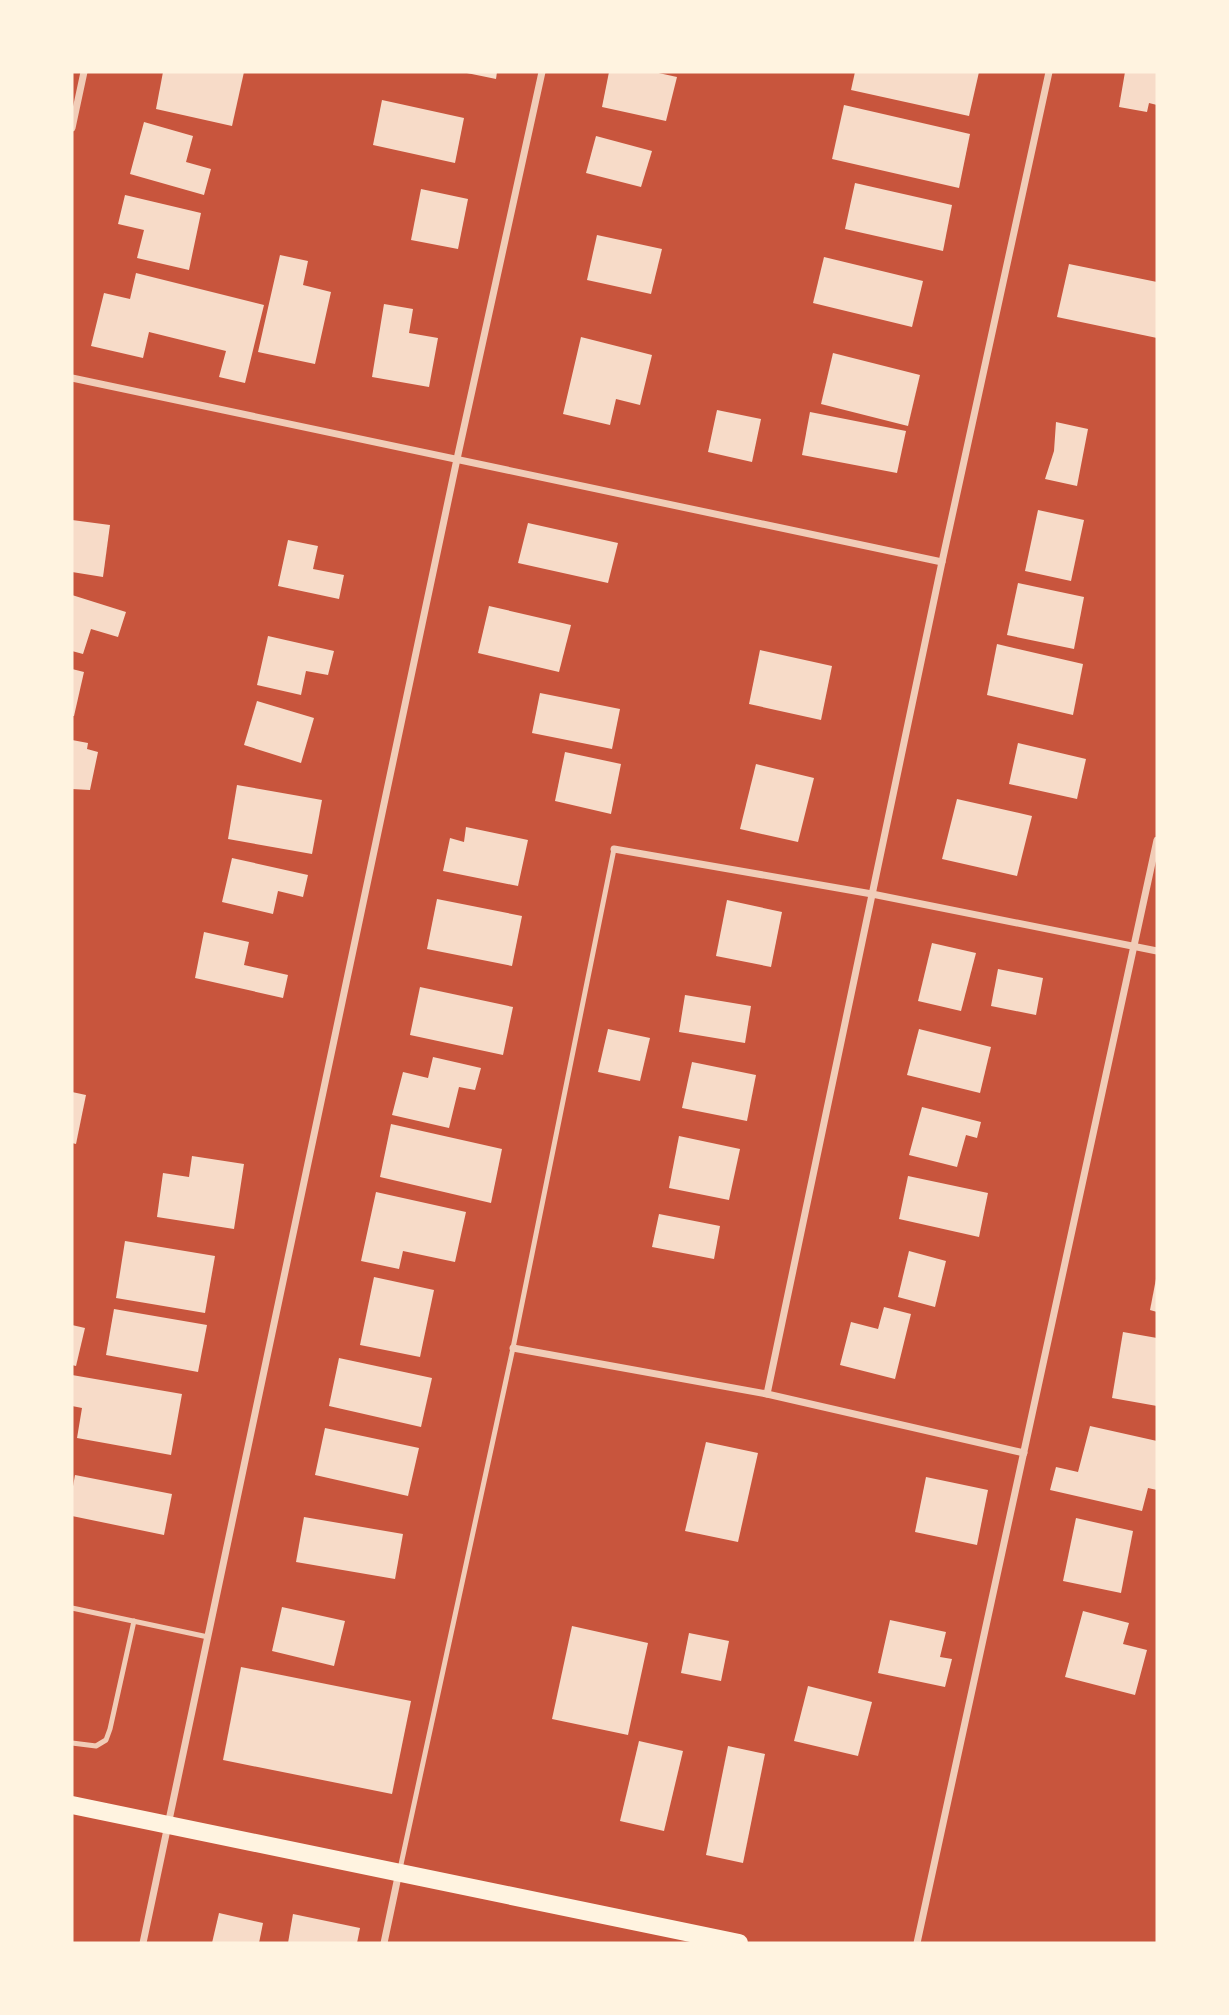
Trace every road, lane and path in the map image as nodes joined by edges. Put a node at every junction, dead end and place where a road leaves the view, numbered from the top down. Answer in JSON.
{"nodes":[{"id":1,"x":84,"y":72,"type":"edge"},
{"id":2,"x":542,"y":72,"type":"edge"},
{"id":3,"x":1049,"y":72,"type":"edge"},
{"id":4,"x":72,"y":128,"type":"edge"},
{"id":5,"x":72,"y":378,"type":"edge"},
{"id":6,"x":457,"y":459,"type":"junction"},
{"id":7,"x":942,"y":562,"type":"junction"},
{"id":8,"x":1157,"y":840,"type":"edge"},
{"id":9,"x":614,"y":849,"type":"joint"},
{"id":10,"x":872,"y":894,"type":"junction"},
{"id":11,"x":1133,"y":946,"type":"junction"},
{"id":12,"x":1157,"y":951,"type":"edge"},
{"id":13,"x":513,"y":1348,"type":"junction"},
{"id":14,"x":767,"y":1394,"type":"junction"},
{"id":15,"x":1024,"y":1453,"type":"junction"},
{"id":16,"x":72,"y":1608,"type":"edge"},
{"id":17,"x":134,"y":1621,"type":"junction"},
{"id":18,"x":208,"y":1637,"type":"junction"},
{"id":19,"x":72,"y":1743,"type":"edge"},
{"id":20,"x":72,"y":1805,"type":"edge"},
{"id":21,"x":169,"y":1825,"type":"junction"},
{"id":22,"x":399,"y":1872,"type":"junction"},
{"id":23,"x":683,"y":1937,"type":"edge"},
{"id":24,"x":144,"y":1943,"type":"edge"},
{"id":25,"x":384,"y":1943,"type":"edge"},
{"id":26,"x":739,"y":1943,"type":"edge"},
{"id":27,"x":917,"y":1943,"type":"edge"}],
"edges":[{"from":1,"to":4,"type":"street"},
{"from":2,"to":6,"type":"street"},
{"from":3,"to":7,"type":"street"},
{"from":5,"to":6,"type":"street"},
{"from":6,"to":7,"type":"street"},
{"from":6,"to":18,"type":"street"},
{"from":7,"to":10,"type":"street"},
{"from":8,"to":11,"type":"street"},
{"from":9,"to":10,"type":"street"},
{"from":9,"to":13,"type":"lane"},
{"from":10,"to":11,"type":"street"},
{"from":10,"to":14,"type":"street"},
{"from":11,"to":12,"type":"street"},
{"from":11,"to":15,"type":"street"},
{"from":13,"to":14,"type":"street"},
{"from":13,"to":22,"type":"lane"},
{"from":14,"to":15,"type":"street"},
{"from":15,"to":27,"type":"street"},
{"from":16,"to":17,"type":"lane"},
{"from":17,"to":18,"type":"lane"},
{"from":17,"to":19,"type":"lane"},
{"from":18,"to":21,"type":"street"},
{"from":20,"to":21,"type":"main road"},
{"from":21,"to":22,"type":"main road"},
{"from":21,"to":24,"type":"street"},
{"from":22,"to":23,"type":"main road"},
{"from":22,"to":25,"type":"street"},
{"from":23,"to":26,"type":"main road"}]}
